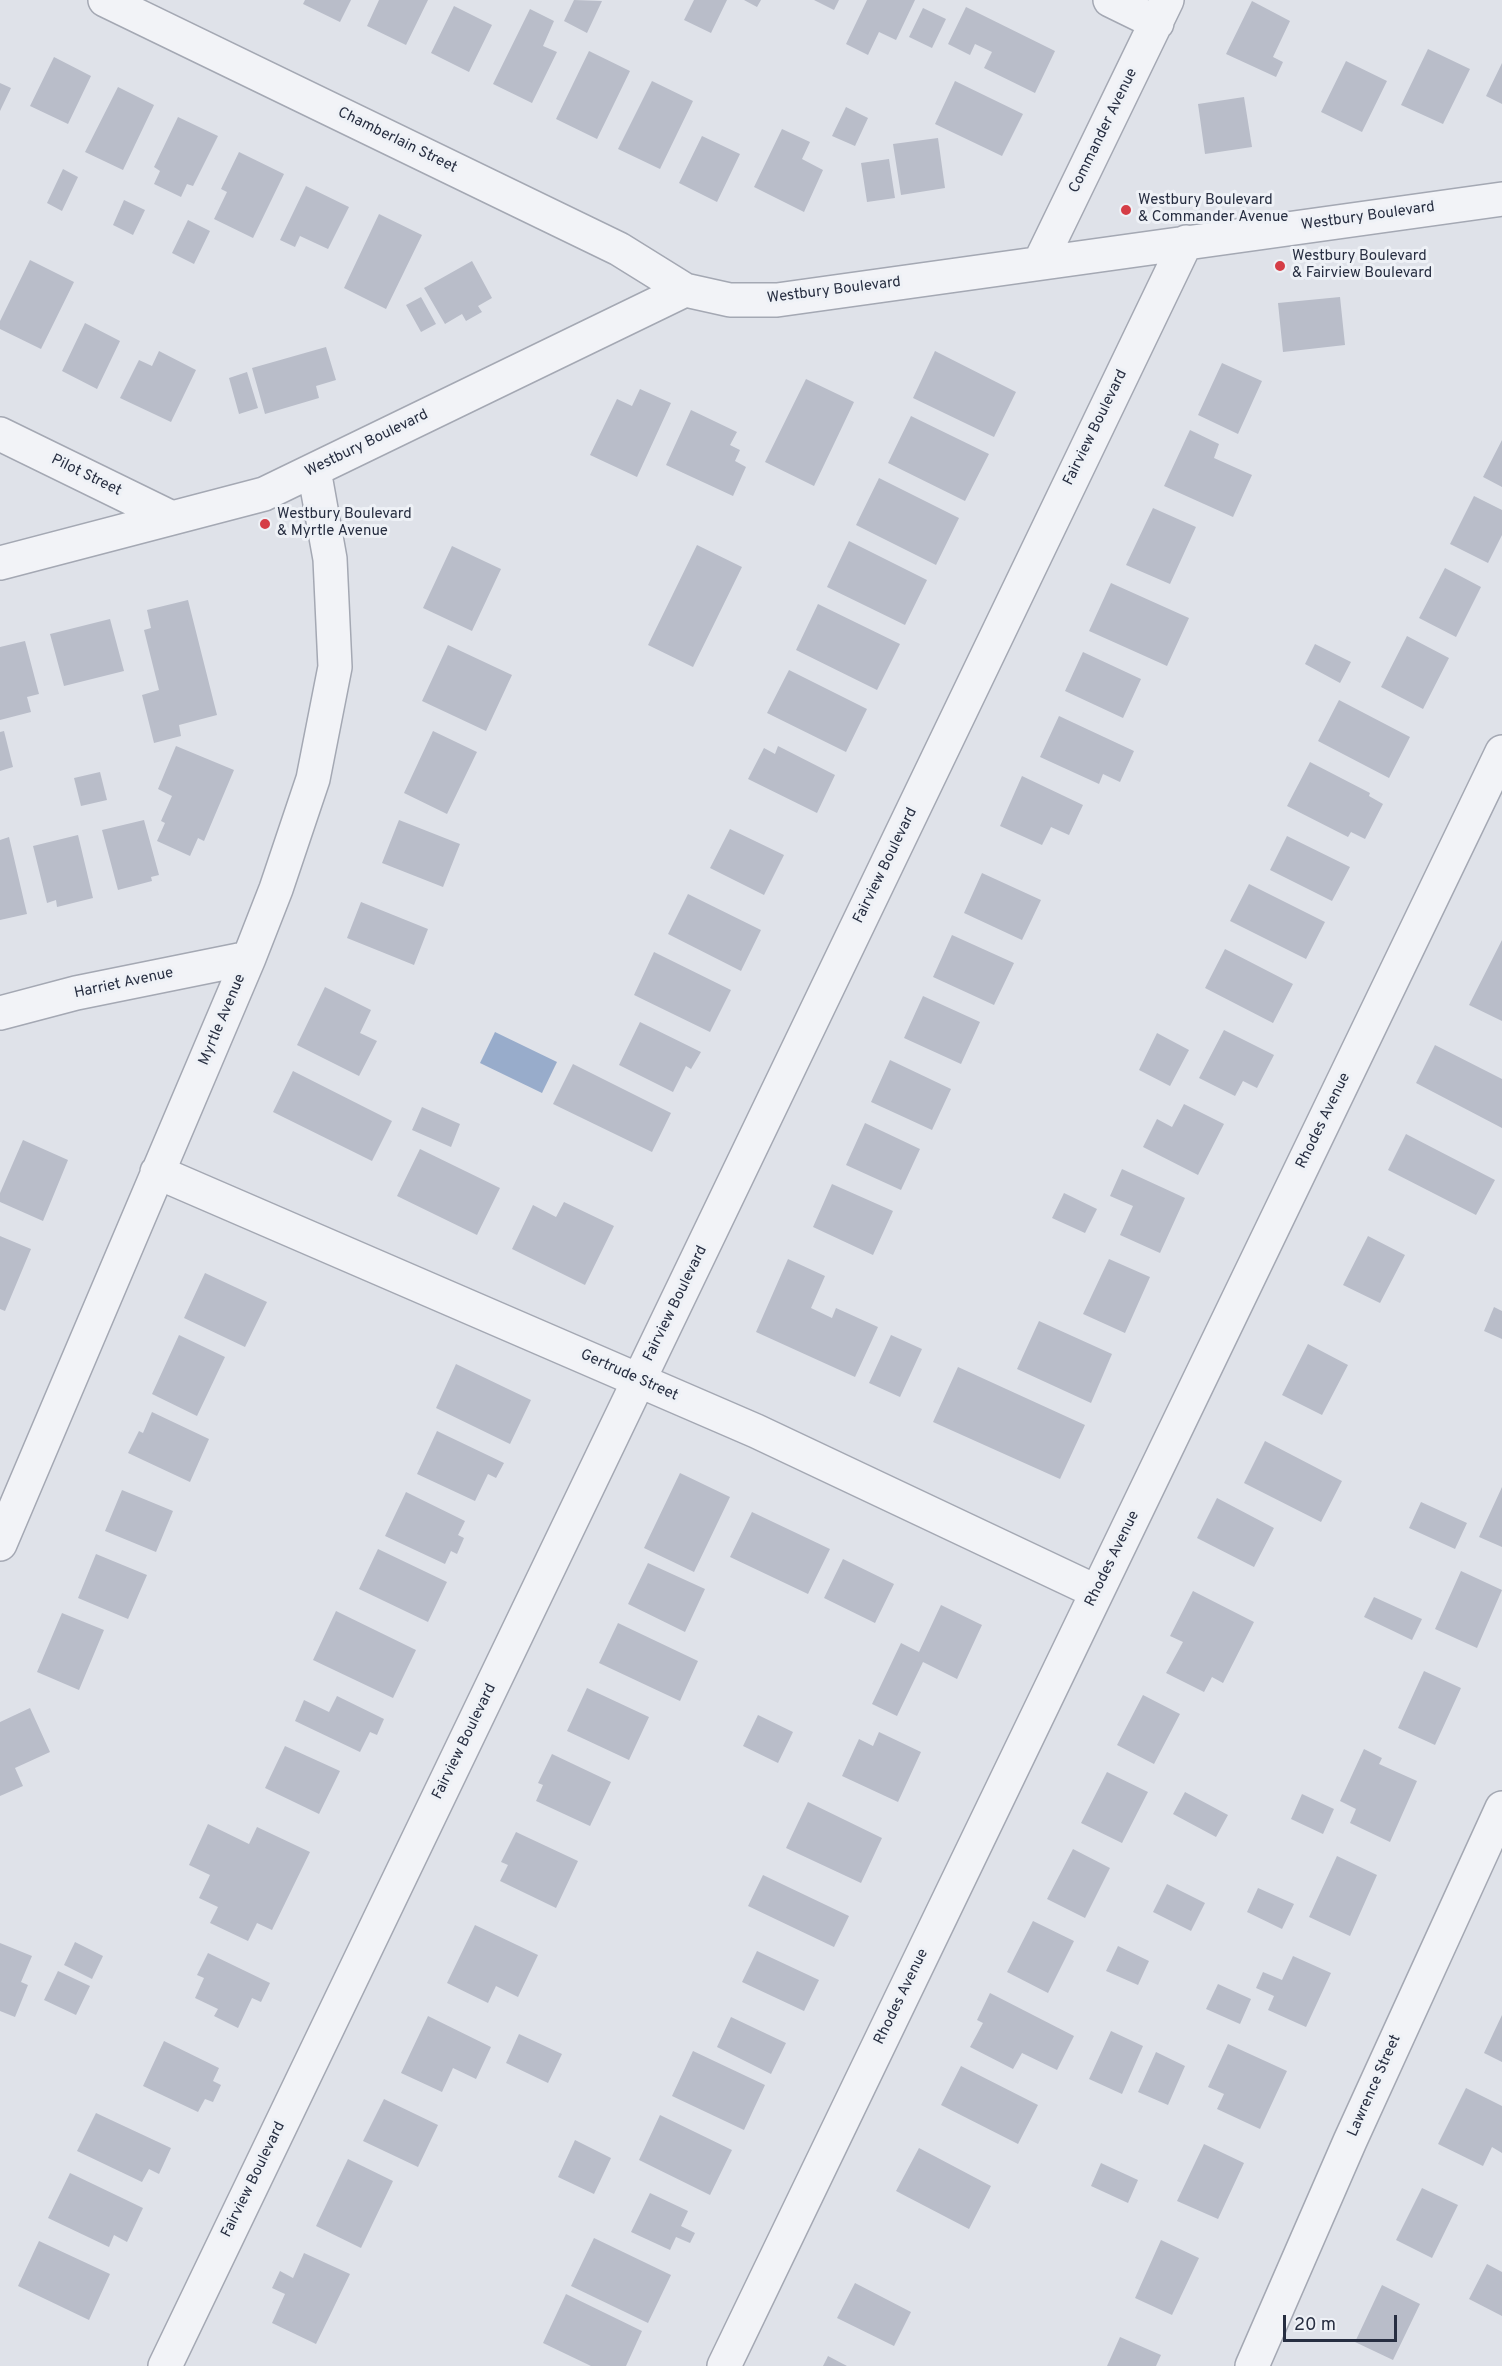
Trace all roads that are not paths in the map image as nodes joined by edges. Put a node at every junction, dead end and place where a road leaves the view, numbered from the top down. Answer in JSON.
{"nodes":[{"id":1,"x":105,"y":0,"type":"edge"},
{"id":2,"x":1110,"y":0,"type":"edge"},
{"id":3,"x":1162,"y":11,"type":"edge"},
{"id":4,"x":1502,"y":199,"type":"edge"},
{"id":5,"x":1186,"y":242,"type":"junction"},
{"id":6,"x":1040,"y":262,"type":"junction"},
{"id":7,"x":685,"y":290,"type":"junction"},
{"id":8,"x":0,"y":434,"type":"edge"},
{"id":9,"x":314,"y":470,"type":"junction"},
{"id":10,"x":172,"y":518,"type":"junction"},
{"id":11,"x":0,"y":563,"type":"edge"},
{"id":12,"x":1502,"y":752,"type":"edge"},
{"id":13,"x":249,"y":958,"type":"junction"},
{"id":14,"x":0,"y":1013,"type":"edge"},
{"id":15,"x":156,"y":1172,"type":"junction"},
{"id":16,"x":639,"y":1381,"type":"junction"},
{"id":17,"x":0,"y":1544,"type":"edge"},
{"id":18,"x":1096,"y":1592,"type":"junction"},
{"id":19,"x":1502,"y":1808,"type":"edge"},
{"id":20,"x":165,"y":2366,"type":"edge"},
{"id":21,"x":724,"y":2366,"type":"edge"},
{"id":22,"x":1252,"y":2366,"type":"edge"}],
"edges":[{"from":1,"to":7,"type":"street","name":"Chamberlain Street"},
{"from":2,"to":3,"type":"street"},
{"from":3,"to":6,"type":"street","name":"Commander Avenue"},
{"from":4,"to":5,"type":"street","name":"Westbury Boulevard"},
{"from":5,"to":6,"type":"street","name":"Westbury Boulevard"},
{"from":5,"to":16,"type":"street","name":"Fairview Boulevard"},
{"from":6,"to":7,"type":"street","name":"Westbury Boulevard"},
{"from":7,"to":9,"type":"street","name":"Westbury Boulevard"},
{"from":8,"to":10,"type":"street","name":"Pilot Street"},
{"from":9,"to":10,"type":"street","name":"Westbury Boulevard"},
{"from":9,"to":13,"type":"street","name":"Myrtle Avenue"},
{"from":10,"to":11,"type":"street","name":"Westbury Boulevard"},
{"from":12,"to":18,"type":"street","name":"Rhodes Avenue"},
{"from":13,"to":14,"type":"street","name":"Harriet Avenue"},
{"from":13,"to":15,"type":"street","name":"Myrtle Avenue"},
{"from":15,"to":16,"type":"street","name":"Gertrude Street"},
{"from":15,"to":17,"type":"street","name":"Myrtle Avenue"},
{"from":16,"to":18,"type":"street","name":"Gertrude Street"},
{"from":16,"to":20,"type":"street","name":"Fairview Boulevard"},
{"from":18,"to":21,"type":"street","name":"Rhodes Avenue"},
{"from":19,"to":22,"type":"street","name":"Lawrence Street"}]}
